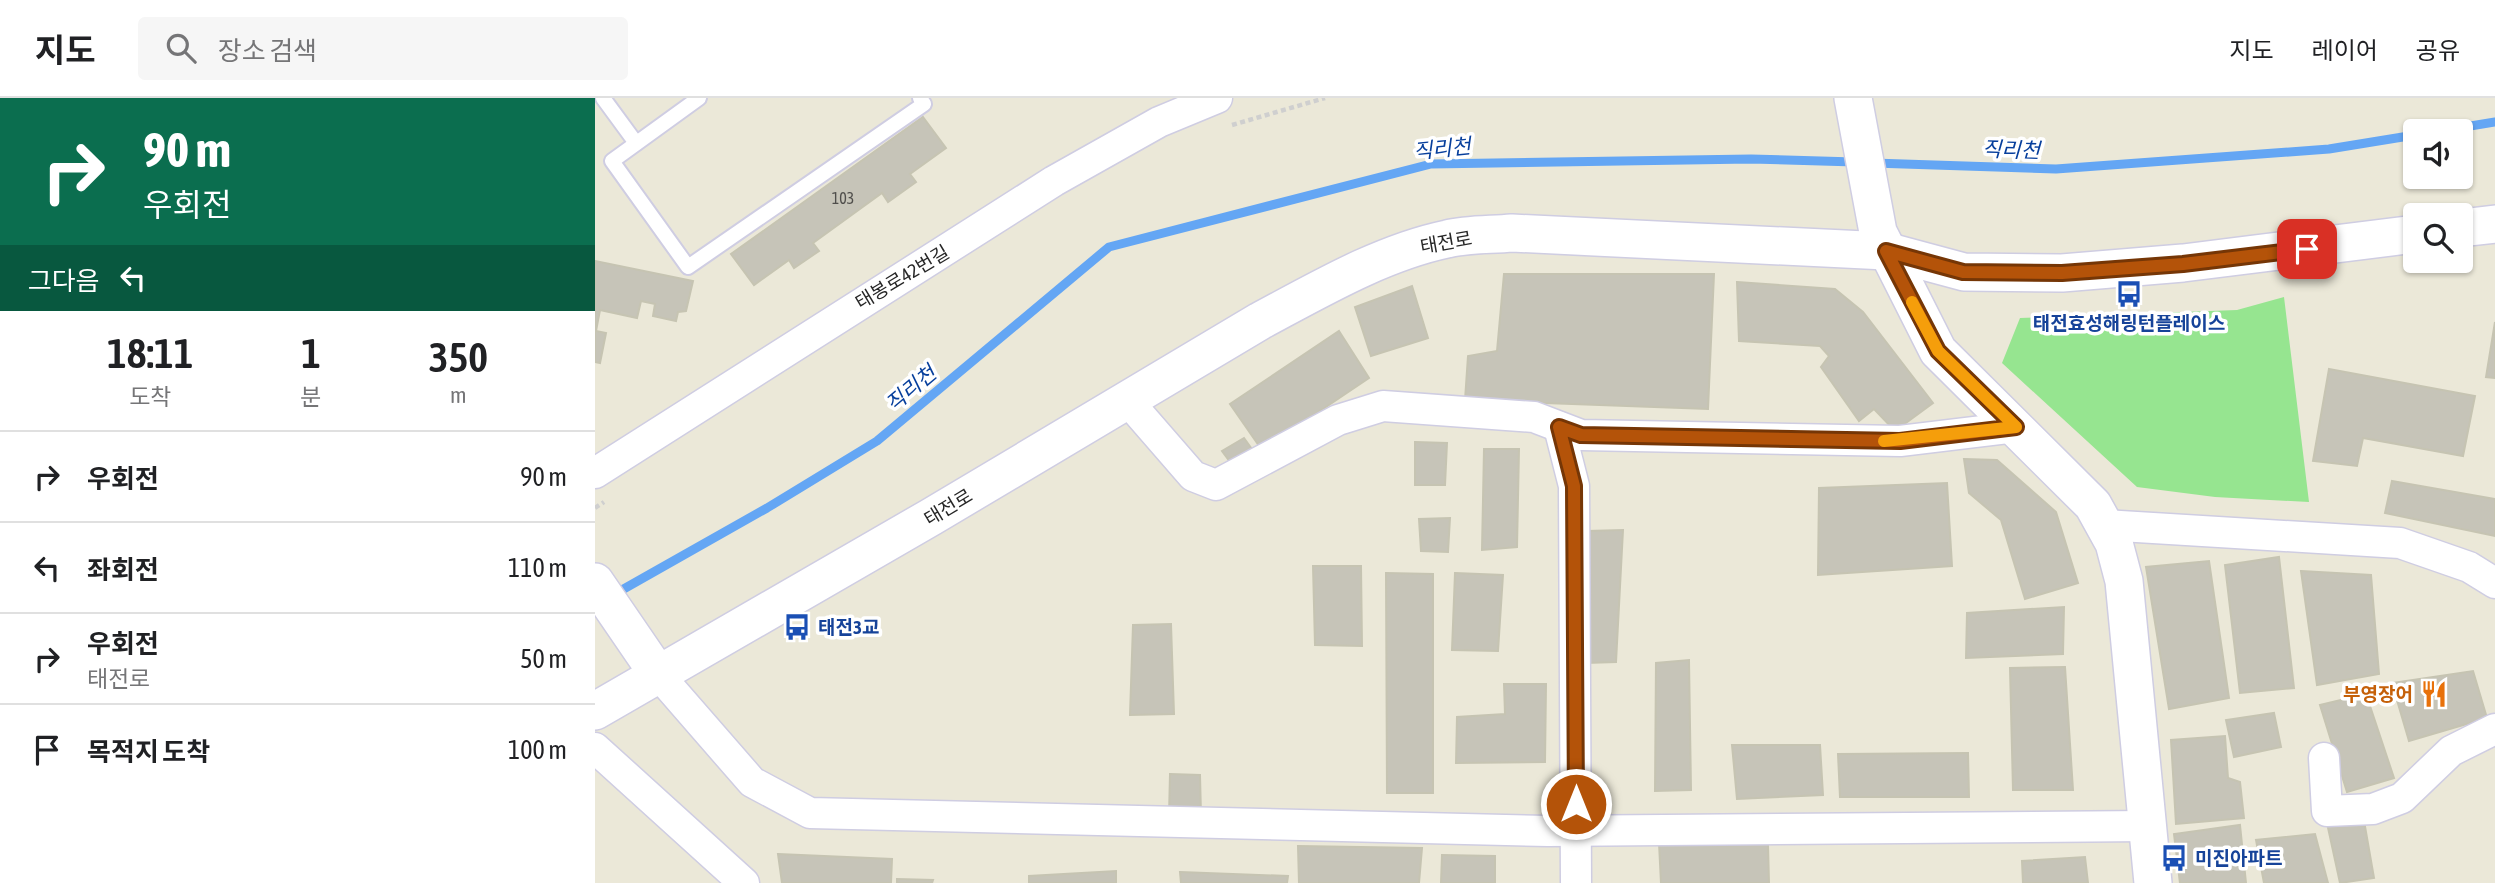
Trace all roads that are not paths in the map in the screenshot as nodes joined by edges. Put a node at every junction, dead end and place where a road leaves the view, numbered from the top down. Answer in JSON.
{"nodes":[{"id":1,"x":604,"y":98,"type":"edge"},
{"id":2,"x":699,"y":98,"type":"edge"},
{"id":3,"x":920,"y":98,"type":"edge"},
{"id":4,"x":1217,"y":98,"type":"edge"},
{"id":5,"x":1853,"y":98,"type":"edge"},
{"id":6,"x":636,"y":143,"type":"junction"},
{"id":7,"x":2495,"y":224,"type":"edge"},
{"id":8,"x":2473,"y":227,"type":"edge"},
{"id":9,"x":2403,"y":236,"type":"edge"},
{"id":10,"x":1882,"y":242,"type":"junction"},
{"id":11,"x":1127,"y":400,"type":"junction"},
{"id":12,"x":1559,"y":427,"type":"junction"},
{"id":13,"x":2016,"y":427,"type":"junction"},
{"id":14,"x":595,"y":472,"type":"edge"},
{"id":15,"x":2104,"y":525,"type":"junction"},
{"id":16,"x":595,"y":582,"type":"edge"},
{"id":17,"x":2495,"y":583,"type":"edge"},
{"id":18,"x":653,"y":666,"type":"junction"},
{"id":19,"x":595,"y":711,"type":"edge"},
{"id":20,"x":2495,"y":729,"type":"edge"},
{"id":21,"x":595,"y":748,"type":"edge"},
{"id":22,"x":2325,"y":758,"type":"dead end"},
{"id":23,"x":2147,"y":826,"type":"junction"},
{"id":24,"x":1576,"y":831,"type":"junction"},
{"id":25,"x":744,"y":883,"type":"edge"},
{"id":26,"x":1576,"y":883,"type":"edge"},
{"id":27,"x":2153,"y":883,"type":"edge"}],
"edges":[{"from":1,"to":6,"type":"lane"},
{"from":2,"to":6,"type":"lane"},
{"from":3,"to":6,"type":"lane"},
{"from":4,"to":14,"type":"street","name":"태봉로42번길"},
{"from":5,"to":10,"type":"street"},
{"from":7,"to":8,"type":"street"},
{"from":9,"to":10,"type":"street","name":"태전로"},
{"from":10,"to":11,"type":"street","name":"태전로"},
{"from":10,"to":13,"type":"street"},
{"from":11,"to":12,"type":"street"},
{"from":11,"to":18,"type":"street","name":"태전로"},
{"from":12,"to":13,"type":"street"},
{"from":12,"to":24,"type":"street"},
{"from":13,"to":15,"type":"street"},
{"from":15,"to":17,"type":"street"},
{"from":15,"to":23,"type":"street"},
{"from":16,"to":18,"type":"street"},
{"from":18,"to":19,"type":"street","name":"태전로"},
{"from":18,"to":24,"type":"street"},
{"from":20,"to":22,"type":"street"},
{"from":21,"to":25,"type":"street"},
{"from":23,"to":24,"type":"street"},
{"from":23,"to":27,"type":"street"},
{"from":24,"to":26,"type":"street"}]}
